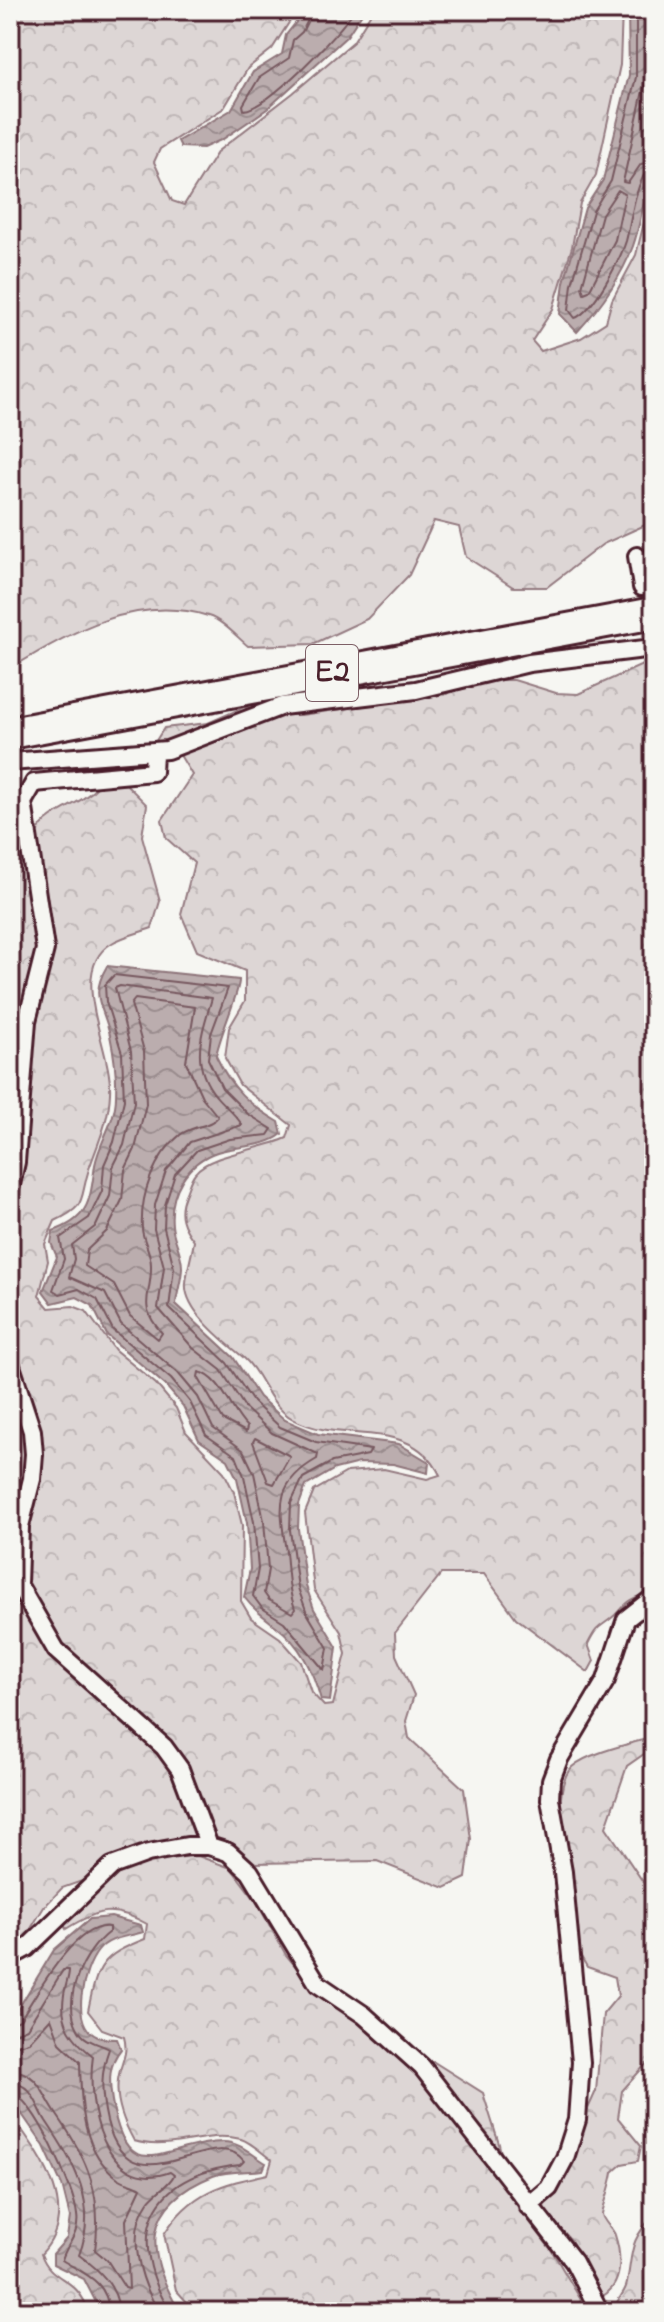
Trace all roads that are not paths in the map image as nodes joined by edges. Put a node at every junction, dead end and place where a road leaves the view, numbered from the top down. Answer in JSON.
{"nodes":[{"id":1,"x":637,"y":556,"type":"dead end"},
{"id":2,"x":651,"y":626,"type":"edge"},
{"id":3,"x":10,"y":733,"type":"edge"},
{"id":4,"x":154,"y":752,"type":"junction"},
{"id":5,"x":10,"y":762,"type":"edge"},
{"id":6,"x":10,"y":1189,"type":"edge"},
{"id":7,"x":10,"y":1363,"type":"edge"},
{"id":8,"x":654,"y":1597,"type":"edge"},
{"id":9,"x":209,"y":1846,"type":"junction"},
{"id":10,"x":10,"y":1957,"type":"edge"},
{"id":11,"x":528,"y":2206,"type":"junction"},
{"id":12,"x":600,"y":2312,"type":"edge"}],
"edges":[{"from":1,"to":2,"type":"street"},
{"from":2,"to":3,"type":"highway","number":"E2"},
{"from":2,"to":4,"type":"street"},
{"from":4,"to":5,"type":"street"},
{"from":4,"to":6,"type":"street"},
{"from":7,"to":9,"type":"street"},
{"from":8,"to":11,"type":"street"},
{"from":9,"to":10,"type":"street"},
{"from":9,"to":11,"type":"street"},
{"from":11,"to":12,"type":"street"}]}
